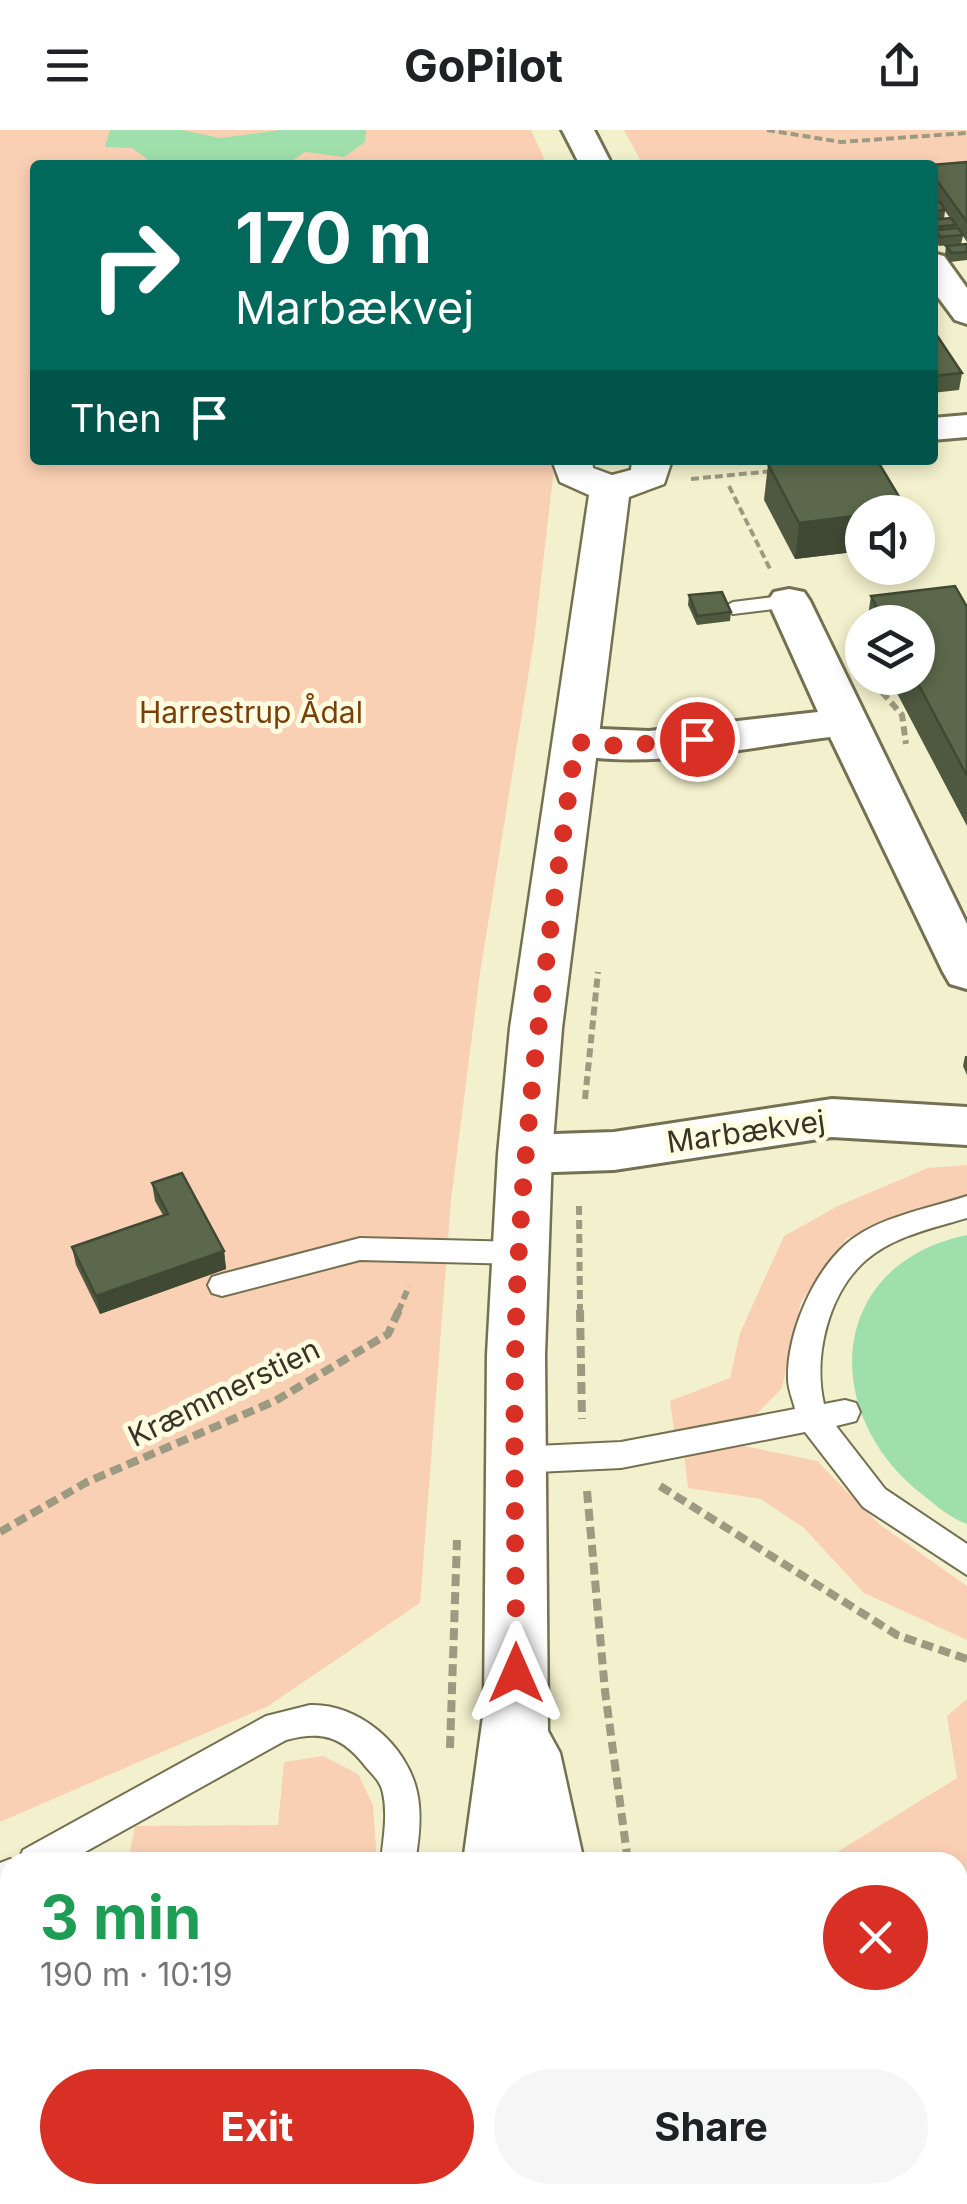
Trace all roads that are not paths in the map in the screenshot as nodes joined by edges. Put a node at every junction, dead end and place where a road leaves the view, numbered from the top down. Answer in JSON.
{"nodes":[{"id":1,"x":578,"y":130,"type":"edge"},
{"id":2,"x":593,"y":160,"type":"edge"},
{"id":3,"x":944,"y":274,"type":"edge"},
{"id":4,"x":967,"y":313,"type":"edge"},
{"id":5,"x":967,"y":426,"type":"edge"},
{"id":6,"x":938,"y":429,"type":"edge"},
{"id":7,"x":621,"y":470,"type":"edge"},
{"id":8,"x":789,"y":601,"type":"joint"},
{"id":9,"x":733,"y":608,"type":"edge"},
{"id":10,"x":844,"y":722,"type":"junction"},
{"id":11,"x":576,"y":742,"type":"junction"},
{"id":12,"x":967,"y":972,"type":"edge"},
{"id":13,"x":967,"y":1126,"type":"edge"},
{"id":14,"x":525,"y":1154,"type":"junction"},
{"id":15,"x":967,"y":1207,"type":"edge"},
{"id":16,"x":519,"y":1254,"type":"junction"},
{"id":17,"x":222,"y":1284,"type":"dead end"},
{"id":18,"x":845,"y":1412,"type":"dead end"},
{"id":19,"x":812,"y":1418,"type":"junction"},
{"id":20,"x":515,"y":1460,"type":"junction"},
{"id":21,"x":967,"y":1561,"type":"edge"},
{"id":22,"x":517,"y":1708,"type":"junction"},
{"id":23,"x":53,"y":1852,"type":"edge"},
{"id":24,"x":399,"y":1852,"type":"edge"},
{"id":25,"x":499,"y":1852,"type":"edge"},
{"id":26,"x":546,"y":1852,"type":"edge"}],
"edges":[{"from":1,"to":2,"type":"street"},
{"from":3,"to":4,"type":"street"},
{"from":5,"to":6,"type":"street"},
{"from":7,"to":11,"type":"street"},
{"from":8,"to":9,"type":"lane"},
{"from":8,"to":10,"type":"street"},
{"from":10,"to":11,"type":"street"},
{"from":10,"to":12,"type":"street"},
{"from":11,"to":14,"type":"street"},
{"from":13,"to":14,"type":"street","name":"Marbækvej"},
{"from":14,"to":16,"type":"street"},
{"from":15,"to":19,"type":"lane"},
{"from":16,"to":17,"type":"lane"},
{"from":16,"to":20,"type":"street"},
{"from":18,"to":19,"type":"lane"},
{"from":19,"to":20,"type":"lane"},
{"from":19,"to":21,"type":"lane"},
{"from":20,"to":22,"type":"street"},
{"from":22,"to":25,"type":"street"},
{"from":22,"to":26,"type":"street"},
{"from":23,"to":24,"type":"lane"}]}
